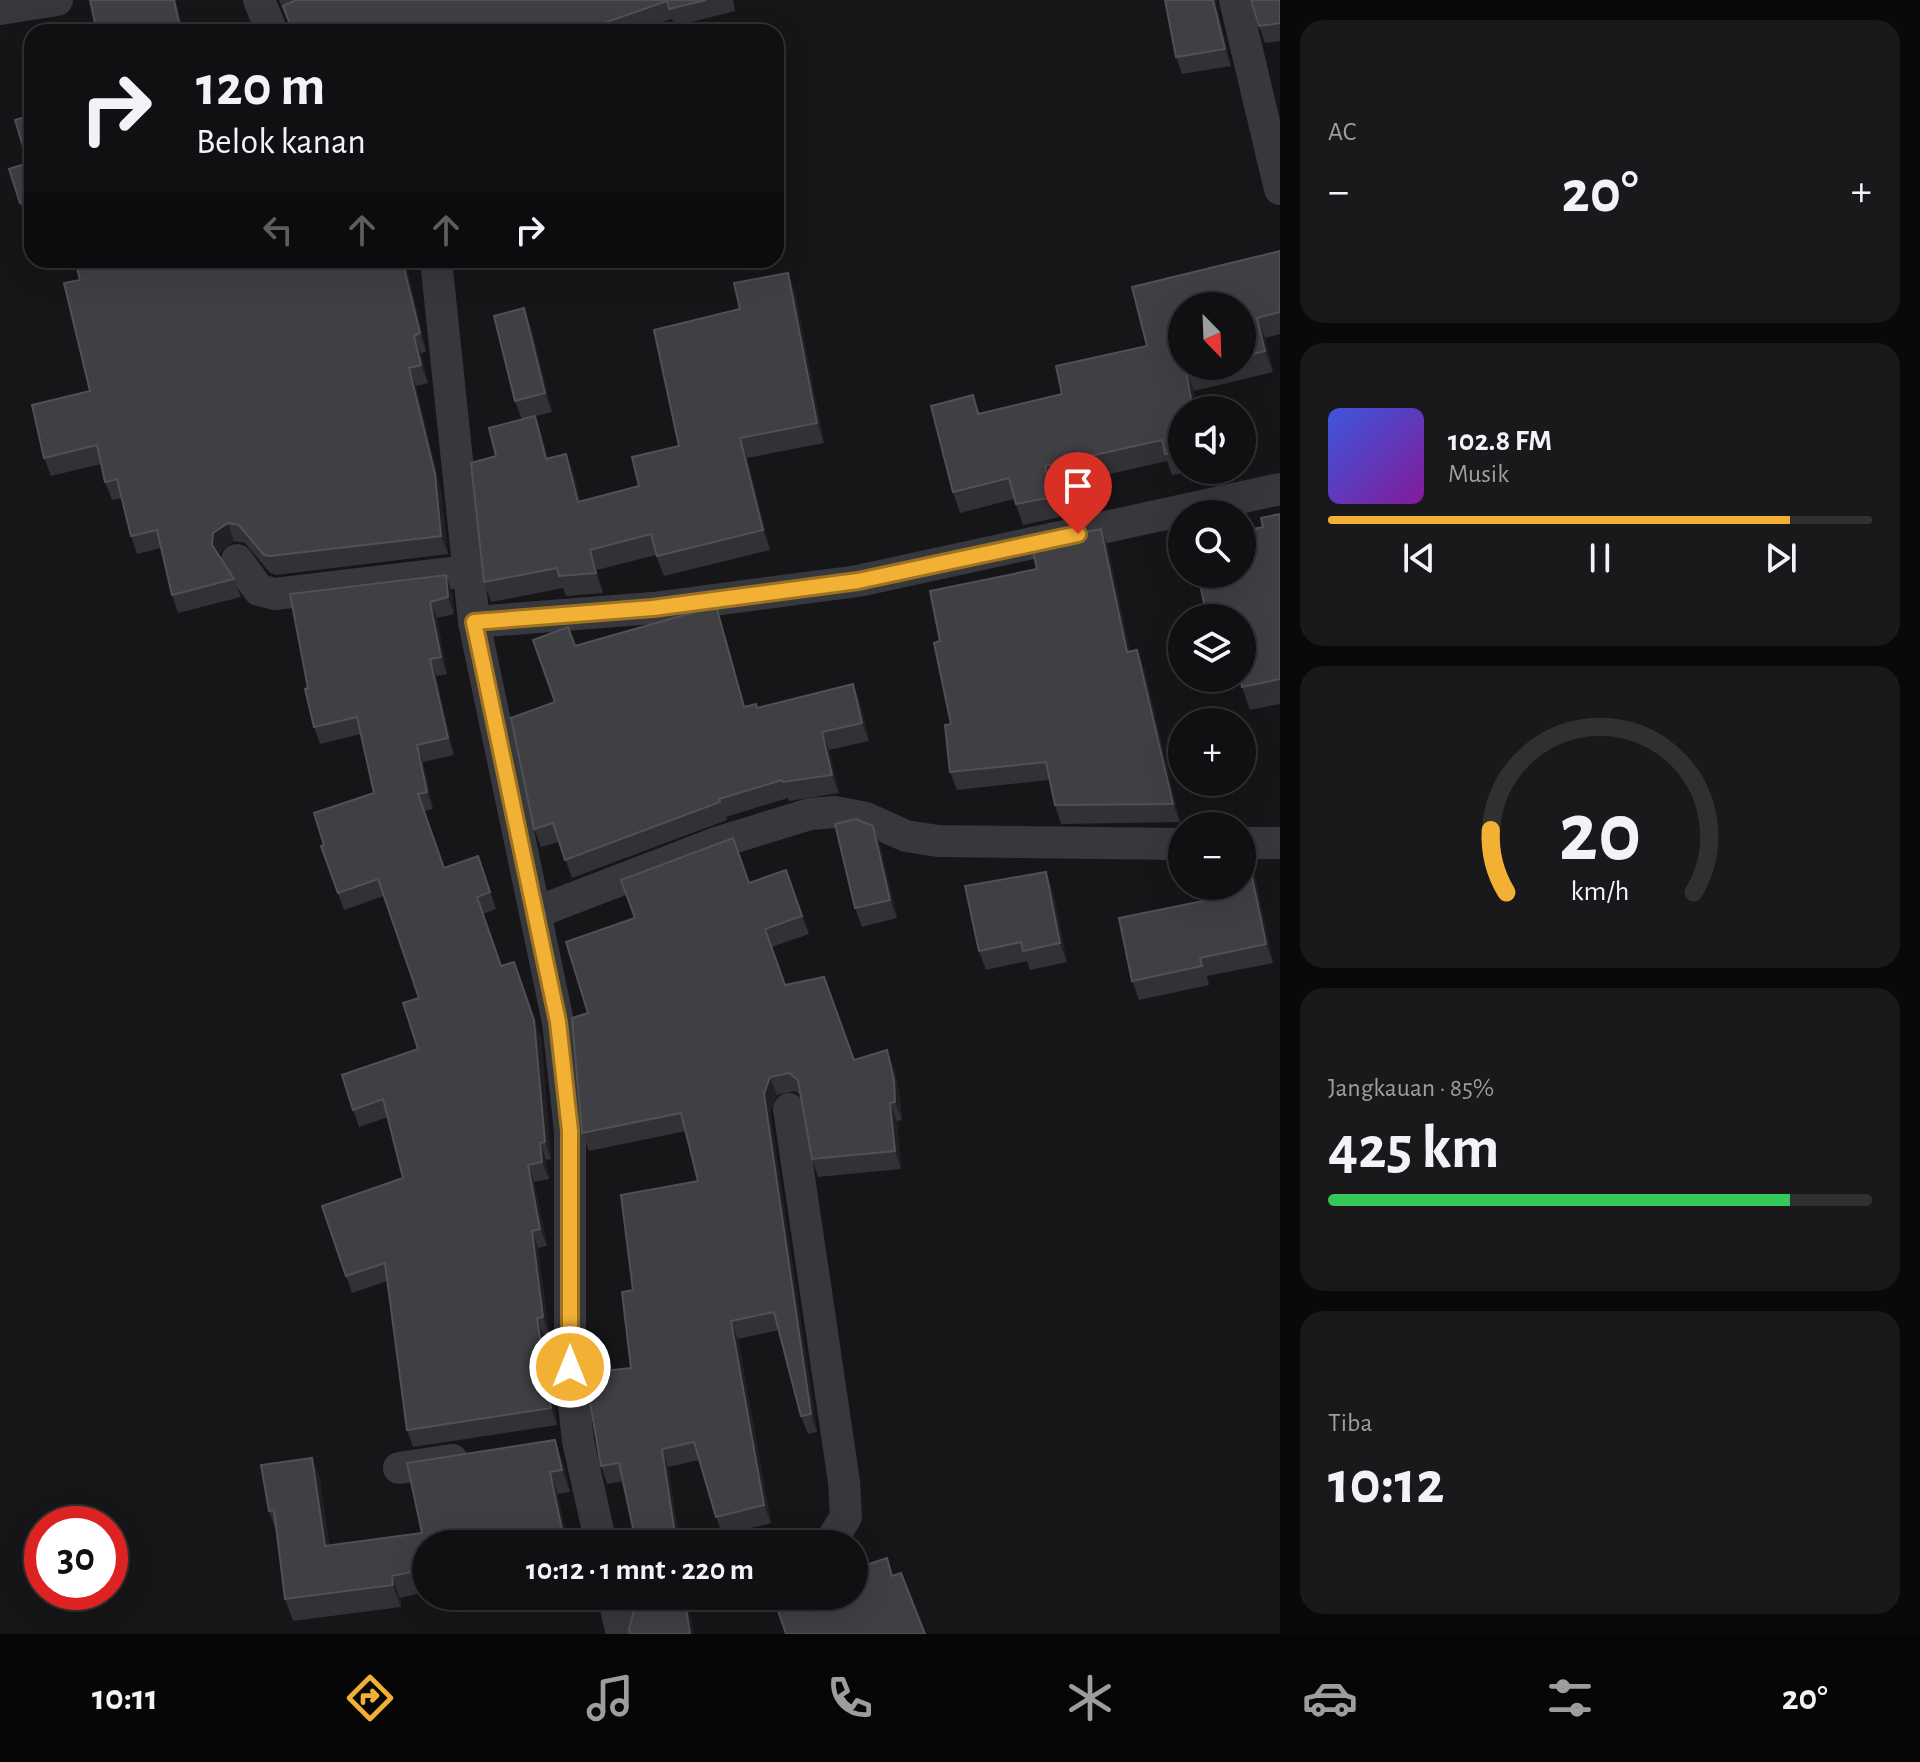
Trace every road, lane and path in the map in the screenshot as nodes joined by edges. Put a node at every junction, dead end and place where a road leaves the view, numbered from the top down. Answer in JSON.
{"nodes":[{"id":1,"x":57,"y":0,"type":"edge"},
{"id":2,"x":259,"y":0,"type":"edge"},
{"id":3,"x":1235,"y":0,"type":"edge"},
{"id":4,"x":0,"y":9,"type":"edge"},
{"id":5,"x":269,"y":24,"type":"edge"},
{"id":6,"x":1267,"y":88,"type":"edge"},
{"id":7,"x":1280,"y":189,"type":"edge"},
{"id":8,"x":437,"y":268,"type":"edge"},
{"id":9,"x":1280,"y":489,"type":"edge"},
{"id":10,"x":237,"y":560,"type":"dead end"},
{"id":11,"x":468,"y":571,"type":"junction"},
{"id":12,"x":474,"y":622,"type":"junction"},
{"id":13,"x":1256,"y":843,"type":"edge"},
{"id":14,"x":1280,"y":843,"type":"edge"},
{"id":15,"x":1168,"y":844,"type":"edge"},
{"id":16,"x":537,"y":912,"type":"junction"},
{"id":17,"x":789,"y":1109,"type":"dead end"},
{"id":18,"x":488,"y":1455,"type":"edge"},
{"id":19,"x":399,"y":1468,"type":"dead end"},
{"id":20,"x":596,"y":1530,"type":"edge"},
{"id":21,"x":838,"y":1530,"type":"edge"},
{"id":22,"x":618,"y":1610,"type":"edge"},
{"id":23,"x":622,"y":1634,"type":"edge"}],
"edges":[{"from":1,"to":4,"type":"street"},
{"from":2,"to":5,"type":"street"},
{"from":3,"to":6,"type":"street"},
{"from":6,"to":7,"type":"street"},
{"from":8,"to":11,"type":"street"},
{"from":9,"to":12,"type":"street"},
{"from":10,"to":11,"type":"street"},
{"from":11,"to":12,"type":"street"},
{"from":12,"to":16,"type":"street"},
{"from":13,"to":14,"type":"street"},
{"from":15,"to":16,"type":"street"},
{"from":16,"to":20,"type":"street"},
{"from":17,"to":21,"type":"street"},
{"from":18,"to":19,"type":"street"},
{"from":22,"to":23,"type":"street"}]}
